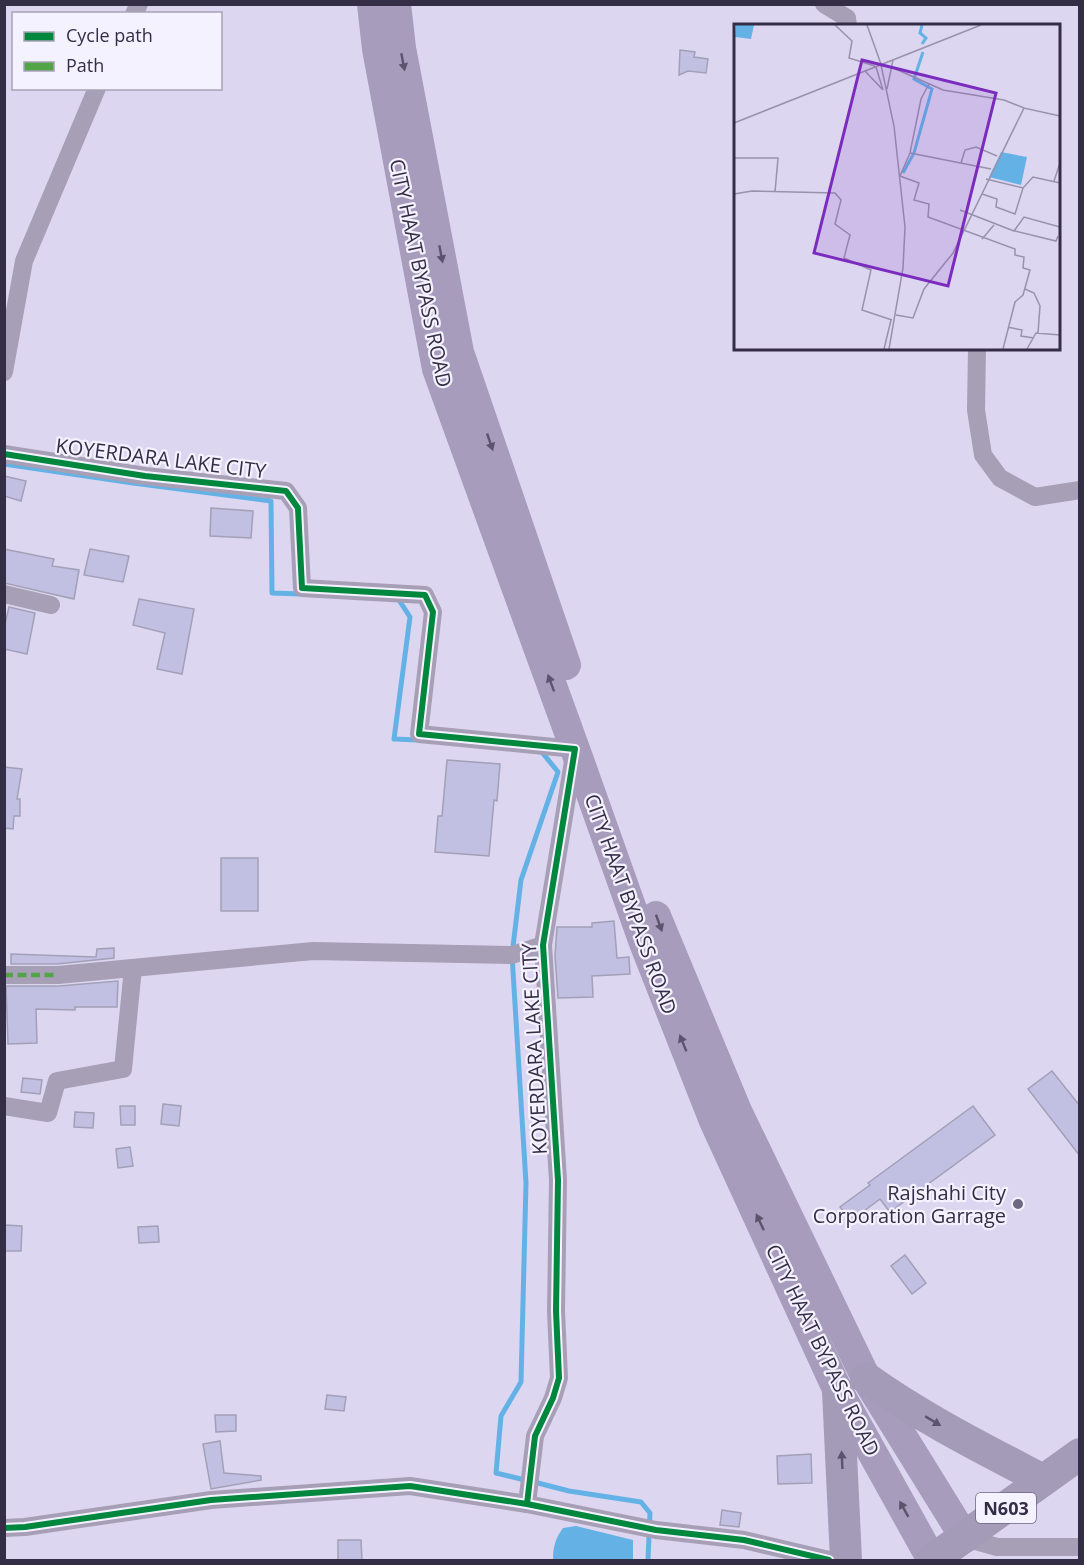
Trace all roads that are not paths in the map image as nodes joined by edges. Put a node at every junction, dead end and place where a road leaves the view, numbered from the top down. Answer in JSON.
{"nodes":[{"id":1,"x":372,"y":4,"type":"edge"},
{"id":2,"x":396,"y":4,"type":"edge"},
{"id":3,"x":824,"y":4,"type":"edge"},
{"id":4,"x":848,"y":24,"type":"edge"},
{"id":5,"x":96,"y":90,"type":"edge"},
{"id":6,"x":977,"y":350,"type":"edge"},
{"id":7,"x":4,"y":372,"type":"edge"},
{"id":8,"x":4,"y":454,"type":"edge"},
{"id":9,"x":1080,"y":490,"type":"edge"},
{"id":10,"x":4,"y":594,"type":"edge"},
{"id":11,"x":51,"y":605,"type":"dead end"},
{"id":12,"x":575,"y":749,"type":"junction"},
{"id":13,"x":543,"y":945,"type":"junction"},
{"id":14,"x":133,"y":968,"type":"junction"},
{"id":15,"x":4,"y":975,"type":"edge"},
{"id":16,"x":4,"y":1106,"type":"edge"},
{"id":17,"x":866,"y":1378,"type":"junction"},
{"id":18,"x":838,"y":1391,"type":"junction"},
{"id":19,"x":1080,"y":1454,"type":"edge"},
{"id":20,"x":1043,"y":1480,"type":"junction"},
{"id":21,"x":527,"y":1504,"type":"junction"},
{"id":22,"x":4,"y":1528,"type":"edge"},
{"id":23,"x":965,"y":1538,"type":"junction"},
{"id":24,"x":1080,"y":1547,"type":"edge"},
{"id":25,"x":829,"y":1560,"type":"edge"},
{"id":26,"x":846,"y":1560,"type":"edge"},
{"id":27,"x":932,"y":1560,"type":"edge"}],
"edges":[{"from":12,"to":1,"type":"main road","name":"CITY HAAT BYPASS ROAD","one_way":true},
{"from":2,"to":17,"type":"main road","name":"CITY HAAT BYPASS ROAD","one_way":true},
{"from":3,"to":4,"type":"street"},
{"from":5,"to":7,"type":"street"},
{"from":6,"to":9,"type":"street"},
{"from":8,"to":12,"type":"street","name":"KOYERDARA LAKE CITY"},
{"from":10,"to":11,"type":"street"},
{"from":12,"to":13,"type":"street","name":"KOYERDARA LAKE CITY"},
{"from":18,"to":12,"type":"main road","name":"CITY HAAT BYPASS ROAD","one_way":true},
{"from":13,"to":14,"type":"street"},
{"from":13,"to":21,"type":"street","name":"KOYERDARA LAKE CITY"},
{"from":14,"to":15,"type":"street"},
{"from":14,"to":16,"type":"street"},
{"from":17,"to":20,"type":"highway","one_way":true},
{"from":17,"to":23,"type":"main road","name":"CITY HAAT BYPASS ROAD"},
{"from":26,"to":18,"type":"highway","one_way":true},
{"from":27,"to":18,"type":"main road","name":"CITY HAAT BYPASS ROAD","one_way":true},
{"from":19,"to":20,"type":"highway","number":"N603"},
{"from":20,"to":23,"type":"highway","number":"N603"},
{"from":21,"to":22,"type":"street"},
{"from":21,"to":25,"type":"street"},
{"from":23,"to":24,"type":"street"},
{"from":23,"to":27,"type":"highway","number":"N603"}]}
